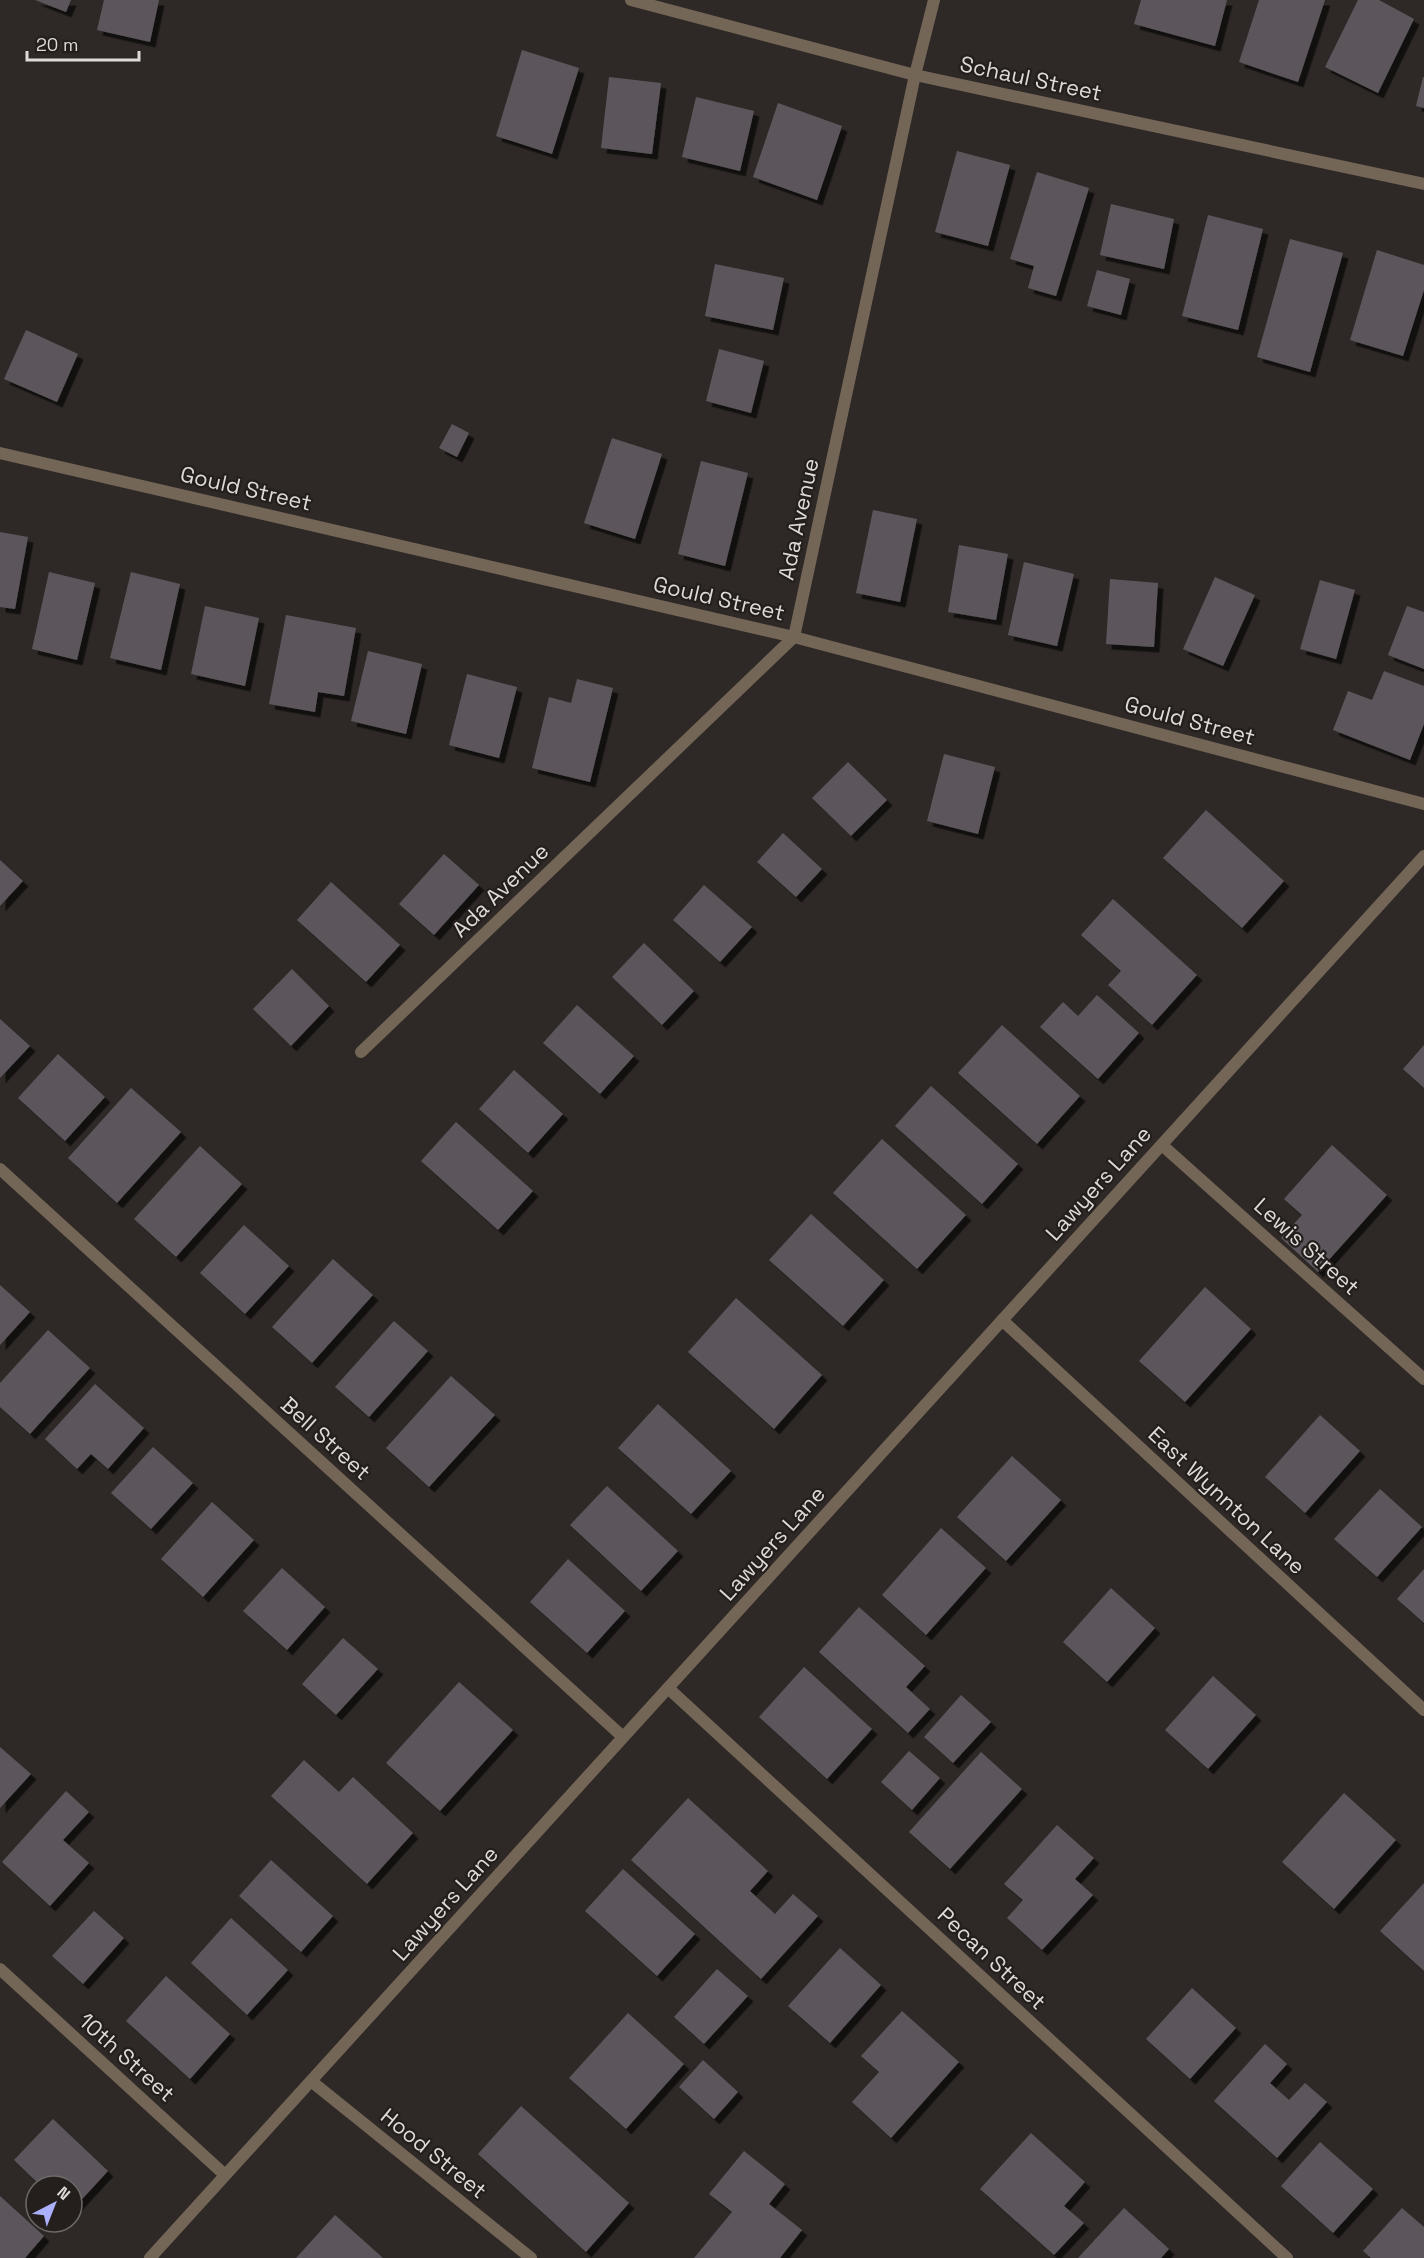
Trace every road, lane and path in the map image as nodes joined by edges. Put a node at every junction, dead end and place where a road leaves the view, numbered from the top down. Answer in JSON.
{"nodes":[{"id":1,"x":632,"y":0,"type":"edge"},
{"id":2,"x":934,"y":0,"type":"edge"},
{"id":3,"x":915,"y":75,"type":"junction"},
{"id":4,"x":1424,"y":184,"type":"edge"},
{"id":5,"x":0,"y":453,"type":"edge"},
{"id":6,"x":794,"y":637,"type":"junction"},
{"id":7,"x":1424,"y":804,"type":"edge"},
{"id":8,"x":1424,"y":856,"type":"edge"},
{"id":9,"x":361,"y":1052,"type":"dead end"},
{"id":10,"x":1162,"y":1145,"type":"junction"},
{"id":11,"x":0,"y":1169,"type":"edge"},
{"id":12,"x":1002,"y":1320,"type":"junction"},
{"id":13,"x":1424,"y":1379,"type":"edge"},
{"id":14,"x":668,"y":1688,"type":"junction"},
{"id":15,"x":1424,"y":1710,"type":"edge"},
{"id":16,"x":623,"y":1737,"type":"junction"},
{"id":17,"x":0,"y":1969,"type":"edge"},
{"id":18,"x":311,"y":2081,"type":"junction"},
{"id":19,"x":225,"y":2175,"type":"junction"},
{"id":20,"x":150,"y":2258,"type":"edge"},
{"id":21,"x":531,"y":2258,"type":"edge"},
{"id":22,"x":1287,"y":2258,"type":"edge"}],
"edges":[{"from":1,"to":3,"type":"street","name":"Schaul Street"},
{"from":2,"to":3,"type":"street","name":"Ada Avenue"},
{"from":3,"to":4,"type":"street","name":"Schaul Street"},
{"from":3,"to":6,"type":"street","name":"Ada Avenue"},
{"from":5,"to":6,"type":"street","name":"Gould Street"},
{"from":6,"to":7,"type":"street","name":"Gould Street"},
{"from":6,"to":9,"type":"street","name":"Ada Avenue"},
{"from":8,"to":10,"type":"street","name":"Lawyers Lane"},
{"from":10,"to":12,"type":"street","name":"Lawyers Lane"},
{"from":10,"to":13,"type":"street","name":"Lewis Street"},
{"from":11,"to":16,"type":"street","name":"Bell Street"},
{"from":12,"to":14,"type":"street","name":"Lawyers Lane"},
{"from":12,"to":15,"type":"street","name":"East Wynnton Lane"},
{"from":14,"to":16,"type":"street","name":"Lawyers Lane"},
{"from":14,"to":22,"type":"street","name":"Pecan Street"},
{"from":16,"to":18,"type":"street","name":"Lawyers Lane"},
{"from":17,"to":19,"type":"street","name":"10th Street"},
{"from":18,"to":19,"type":"street","name":"Lawyers Lane"},
{"from":18,"to":21,"type":"street","name":"Hood Street"},
{"from":19,"to":20,"type":"street","name":"Lawyers Lane"}]}
